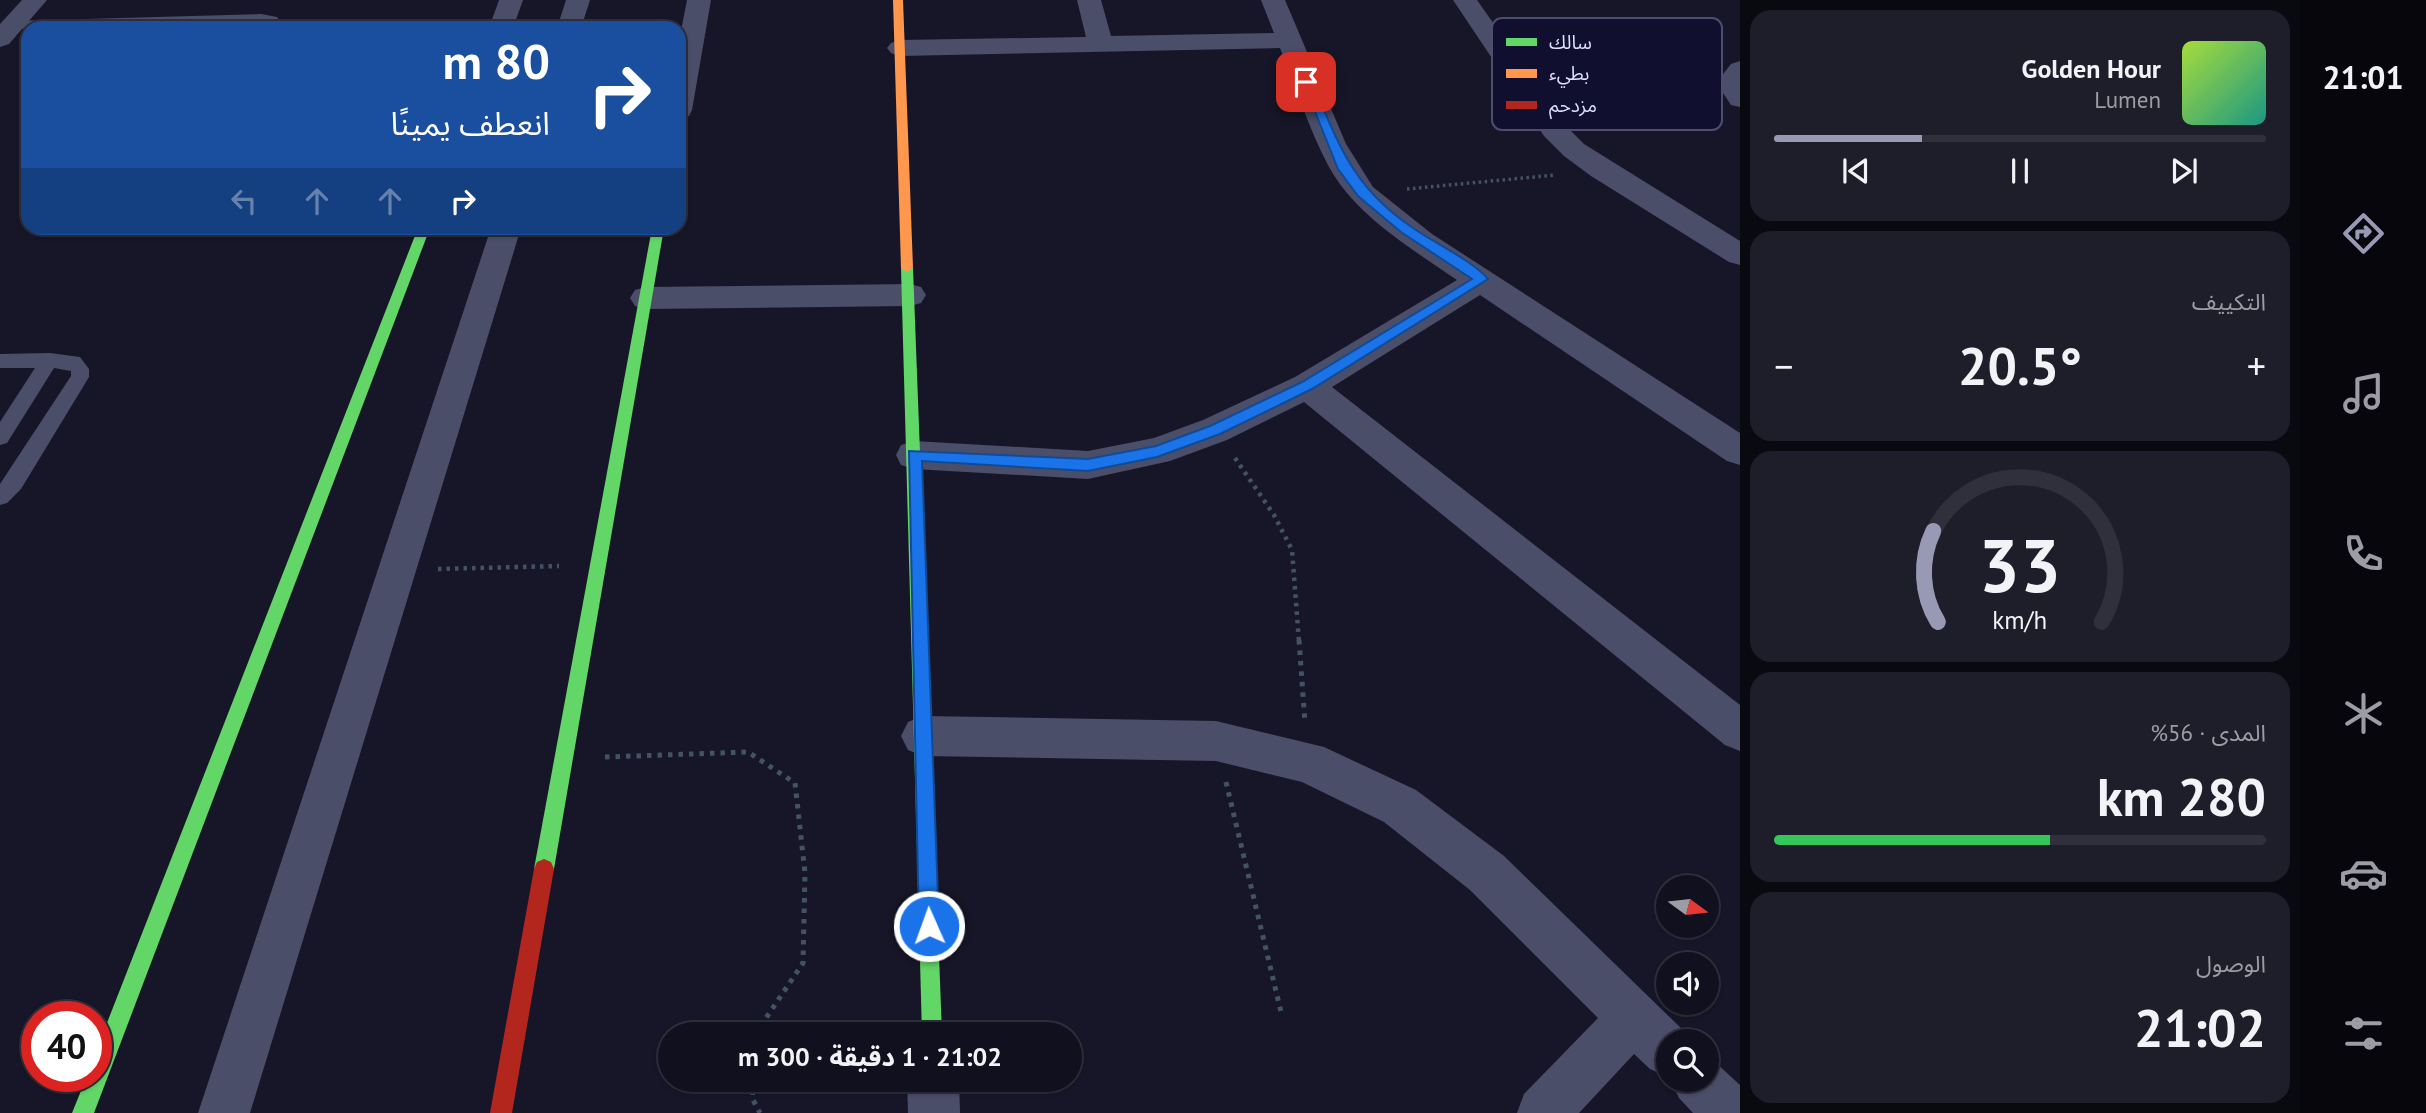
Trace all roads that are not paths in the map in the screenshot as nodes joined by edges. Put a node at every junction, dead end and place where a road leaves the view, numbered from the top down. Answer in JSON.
{"nodes":[{"id":1,"x":35,"y":0,"type":"edge"},
{"id":2,"x":512,"y":0,"type":"edge"},
{"id":3,"x":578,"y":0,"type":"edge"},
{"id":4,"x":699,"y":0,"type":"edge"},
{"id":5,"x":898,"y":0,"type":"edge"},
{"id":6,"x":1089,"y":0,"type":"edge"},
{"id":7,"x":1273,"y":0,"type":"edge"},
{"id":8,"x":1465,"y":0,"type":"edge"},
{"id":9,"x":1492,"y":0,"type":"edge"},
{"id":10,"x":1505,"y":18,"type":"edge"},
{"id":11,"x":253,"y":21,"type":"edge"},
{"id":12,"x":271,"y":21,"type":"edge"},
{"id":13,"x":504,"y":21,"type":"edge"},
{"id":14,"x":571,"y":21,"type":"edge"},
{"id":15,"x":7,"y":32,"type":"edge"},
{"id":16,"x":1492,"y":39,"type":"edge"},
{"id":17,"x":1289,"y":40,"type":"junction"},
{"id":18,"x":1100,"y":44,"type":"junction"},
{"id":19,"x":900,"y":48,"type":"junction"},
{"id":20,"x":1740,"y":69,"type":"edge"},
{"id":21,"x":686,"y":72,"type":"edge"},
{"id":22,"x":1740,"y":99,"type":"edge"},
{"id":23,"x":1554,"y":130,"type":"edge"},
{"id":24,"x":1588,"y":130,"type":"edge"},
{"id":25,"x":1740,"y":230,"type":"edge"},
{"id":26,"x":421,"y":235,"type":"edge"},
{"id":27,"x":504,"y":235,"type":"edge"},
{"id":28,"x":657,"y":235,"type":"edge"},
{"id":29,"x":1740,"y":255,"type":"edge"},
{"id":30,"x":1482,"y":279,"type":"junction"},
{"id":31,"x":910,"y":295,"type":"junction"},
{"id":32,"x":646,"y":298,"type":"junction"},
{"id":33,"x":50,"y":360,"type":"junction"},
{"id":34,"x":0,"y":361,"type":"edge"},
{"id":35,"x":1307,"y":386,"type":"junction"},
{"id":36,"x":0,"y":438,"type":"edge"},
{"id":37,"x":1740,"y":451,"type":"edge"},
{"id":38,"x":914,"y":455,"type":"junction"},
{"id":39,"x":0,"y":498,"type":"edge"},
{"id":40,"x":1740,"y":731,"type":"edge"},
{"id":41,"x":923,"y":736,"type":"junction"},
{"id":42,"x":932,"y":1022,"type":"edge"},
{"id":43,"x":1651,"y":1034,"type":"edge"},
{"id":44,"x":933,"y":1092,"type":"edge"},
{"id":45,"x":1709,"y":1092,"type":"edge"},
{"id":46,"x":83,"y":1113,"type":"edge"},
{"id":47,"x":224,"y":1113,"type":"edge"},
{"id":48,"x":501,"y":1113,"type":"edge"},
{"id":49,"x":934,"y":1113,"type":"edge"},
{"id":50,"x":1543,"y":1113,"type":"edge"},
{"id":51,"x":1731,"y":1113,"type":"edge"}],
"edges":[{"from":1,"to":15,"type":"street"},
{"from":2,"to":13,"type":"street"},
{"from":3,"to":14,"type":"street"},
{"from":4,"to":21,"type":"street"},
{"from":5,"to":19,"type":"street"},
{"from":6,"to":18,"type":"street"},
{"from":7,"to":17,"type":"street"},
{"from":8,"to":16,"type":"street"},
{"from":9,"to":10,"type":"street"},
{"from":11,"to":12,"type":"lane"},
{"from":17,"to":18,"type":"street"},
{"from":17,"to":30,"type":"street"},
{"from":18,"to":19,"type":"street"},
{"from":19,"to":31,"type":"street"},
{"from":20,"to":22,"type":"street"},
{"from":23,"to":29,"type":"street"},
{"from":24,"to":25,"type":"street"},
{"from":26,"to":46,"type":"street"},
{"from":27,"to":47,"type":"street"},
{"from":28,"to":32,"type":"street"},
{"from":30,"to":35,"type":"street"},
{"from":30,"to":37,"type":"street"},
{"from":31,"to":32,"type":"street"},
{"from":31,"to":38,"type":"street"},
{"from":32,"to":48,"type":"street"},
{"from":33,"to":34,"type":"lane"},
{"from":33,"to":36,"type":"lane"},
{"from":33,"to":39,"type":"lane"},
{"from":35,"to":38,"type":"street"},
{"from":35,"to":40,"type":"street"},
{"from":38,"to":41,"type":"street"},
{"from":41,"to":42,"type":"street"},
{"from":41,"to":43,"type":"street"},
{"from":43,"to":50,"type":"street"},
{"from":44,"to":49,"type":"street"},
{"from":45,"to":51,"type":"street"}]}
